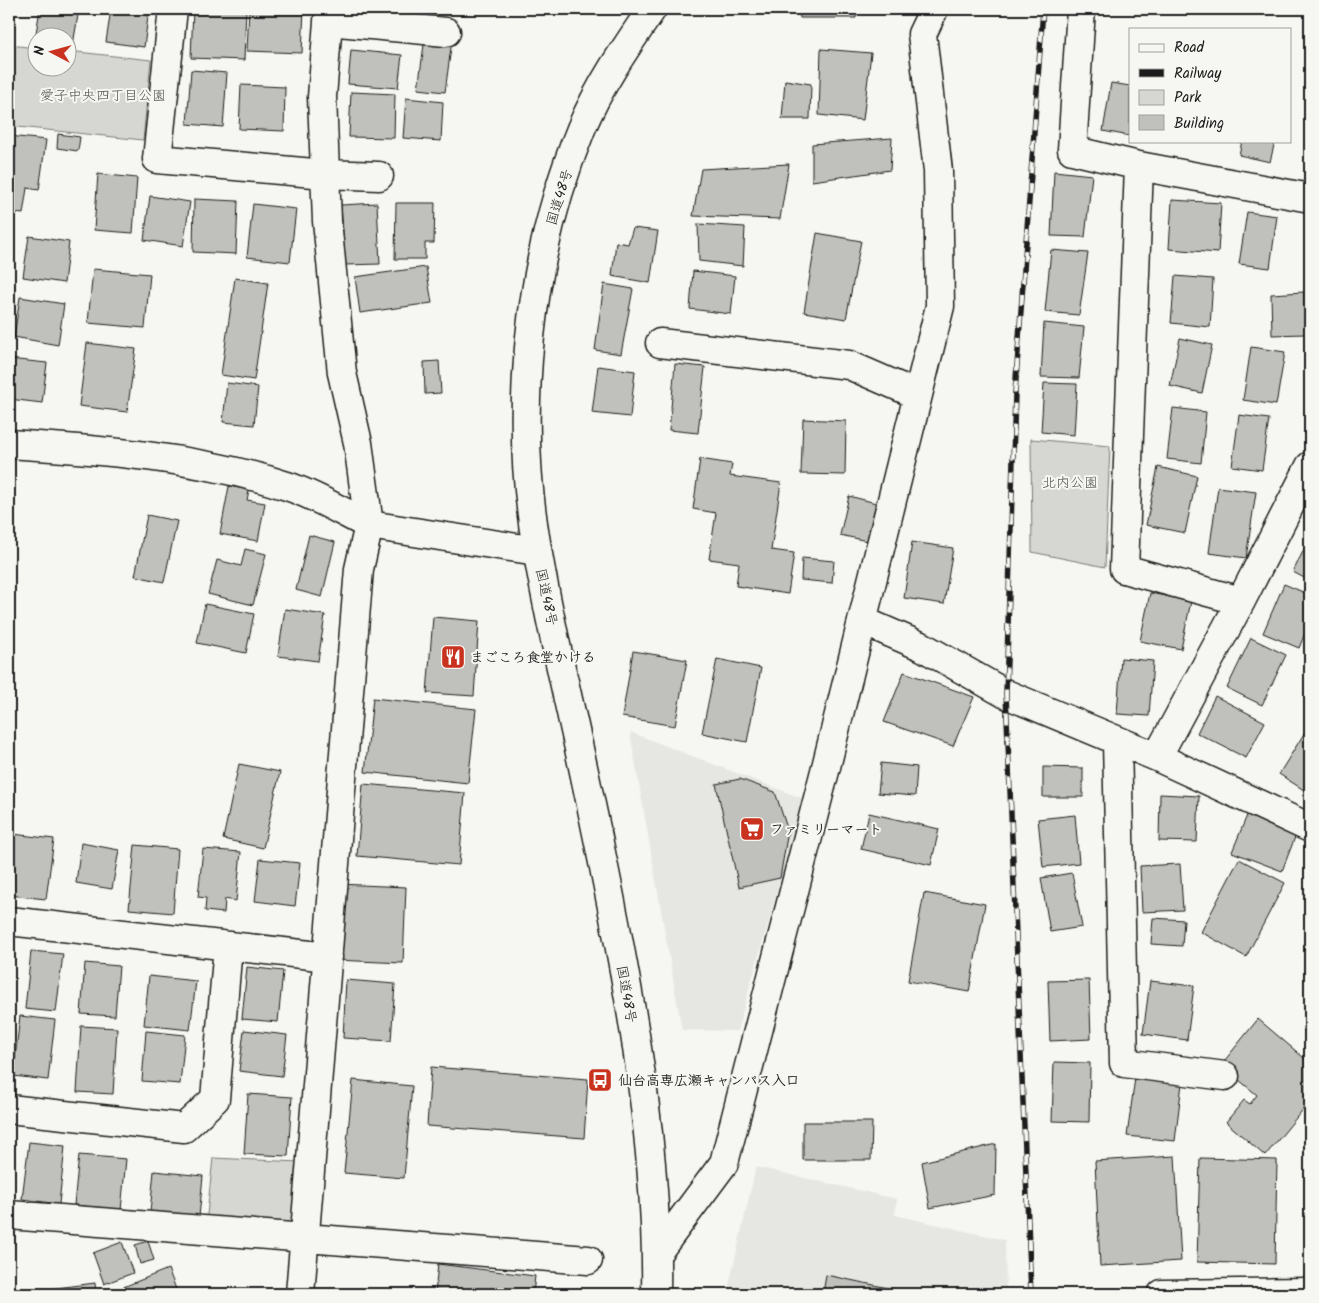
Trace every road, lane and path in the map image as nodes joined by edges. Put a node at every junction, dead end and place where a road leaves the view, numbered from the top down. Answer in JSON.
{"nodes":[{"id":1,"x":173,"y":9,"type":"edge"},
{"id":2,"x":652,"y":9,"type":"edge"},
{"id":3,"x":934,"y":9,"type":"edge"},
{"id":4,"x":1081,"y":9,"type":"edge"},
{"id":5,"x":328,"y":15,"type":"edge"},
{"id":6,"x":446,"y":32,"type":"dead end"},
{"id":7,"x":1139,"y":166,"type":"junction"},
{"id":8,"x":325,"y":174,"type":"junction"},
{"id":9,"x":379,"y":176,"type":"dead end"},
{"id":10,"x":1310,"y":198,"type":"edge"},
{"id":11,"x":660,"y":343,"type":"dead end"},
{"id":12,"x":918,"y":395,"type":"junction"},
{"id":13,"x":9,"y":444,"type":"edge"},
{"id":14,"x":1310,"y":466,"type":"edge"},
{"id":15,"x":369,"y":524,"type":"junction"},
{"id":16,"x":537,"y":551,"type":"junction"},
{"id":17,"x":1241,"y":601,"type":"junction"},
{"id":18,"x":863,"y":620,"type":"junction"},
{"id":19,"x":1117,"y":741,"type":"junction"},
{"id":20,"x":1157,"y":757,"type":"junction"},
{"id":21,"x":1310,"y":828,"type":"edge"},
{"id":22,"x":9,"y":921,"type":"edge"},
{"id":23,"x":228,"y":946,"type":"junction"},
{"id":24,"x":328,"y":957,"type":"junction"},
{"id":25,"x":1224,"y":1076,"type":"dead end"},
{"id":26,"x":9,"y":1109,"type":"edge"},
{"id":27,"x":9,"y":1214,"type":"edge"},
{"id":28,"x":306,"y":1240,"type":"junction"},
{"id":29,"x":657,"y":1253,"type":"junction"},
{"id":30,"x":588,"y":1260,"type":"dead end"},
{"id":31,"x":1310,"y":1292,"type":"edge"},
{"id":32,"x":300,"y":1294,"type":"edge"},
{"id":33,"x":656,"y":1294,"type":"edge"},
{"id":34,"x":1162,"y":1294,"type":"edge"}],
"edges":[{"from":1,"to":8,"type":"main road"},
{"from":2,"to":16,"type":"main road","name":"国道48号"},
{"from":3,"to":12,"type":"main road"},
{"from":4,"to":7,"type":"main road"},
{"from":5,"to":6,"type":"main road"},
{"from":5,"to":8,"type":"main road"},
{"from":7,"to":10,"type":"main road"},
{"from":7,"to":17,"type":"main road"},
{"from":8,"to":9,"type":"main road"},
{"from":8,"to":15,"type":"main road"},
{"from":11,"to":12,"type":"main road"},
{"from":12,"to":18,"type":"main road"},
{"from":13,"to":15,"type":"main road"},
{"from":14,"to":17,"type":"main road"},
{"from":15,"to":16,"type":"main road"},
{"from":15,"to":24,"type":"main road"},
{"from":16,"to":29,"type":"main road","name":"国道48号"},
{"from":17,"to":20,"type":"main road"},
{"from":18,"to":19,"type":"main road"},
{"from":18,"to":29,"type":"main road"},
{"from":19,"to":20,"type":"main road"},
{"from":19,"to":25,"type":"main road"},
{"from":20,"to":21,"type":"main road"},
{"from":22,"to":23,"type":"main road"},
{"from":23,"to":24,"type":"main road"},
{"from":23,"to":26,"type":"main road"},
{"from":24,"to":28,"type":"main road"},
{"from":27,"to":28,"type":"main road"},
{"from":28,"to":30,"type":"main road"},
{"from":28,"to":32,"type":"main road"},
{"from":29,"to":33,"type":"main road","name":"国道48号"},
{"from":31,"to":34,"type":"main road"}]}
